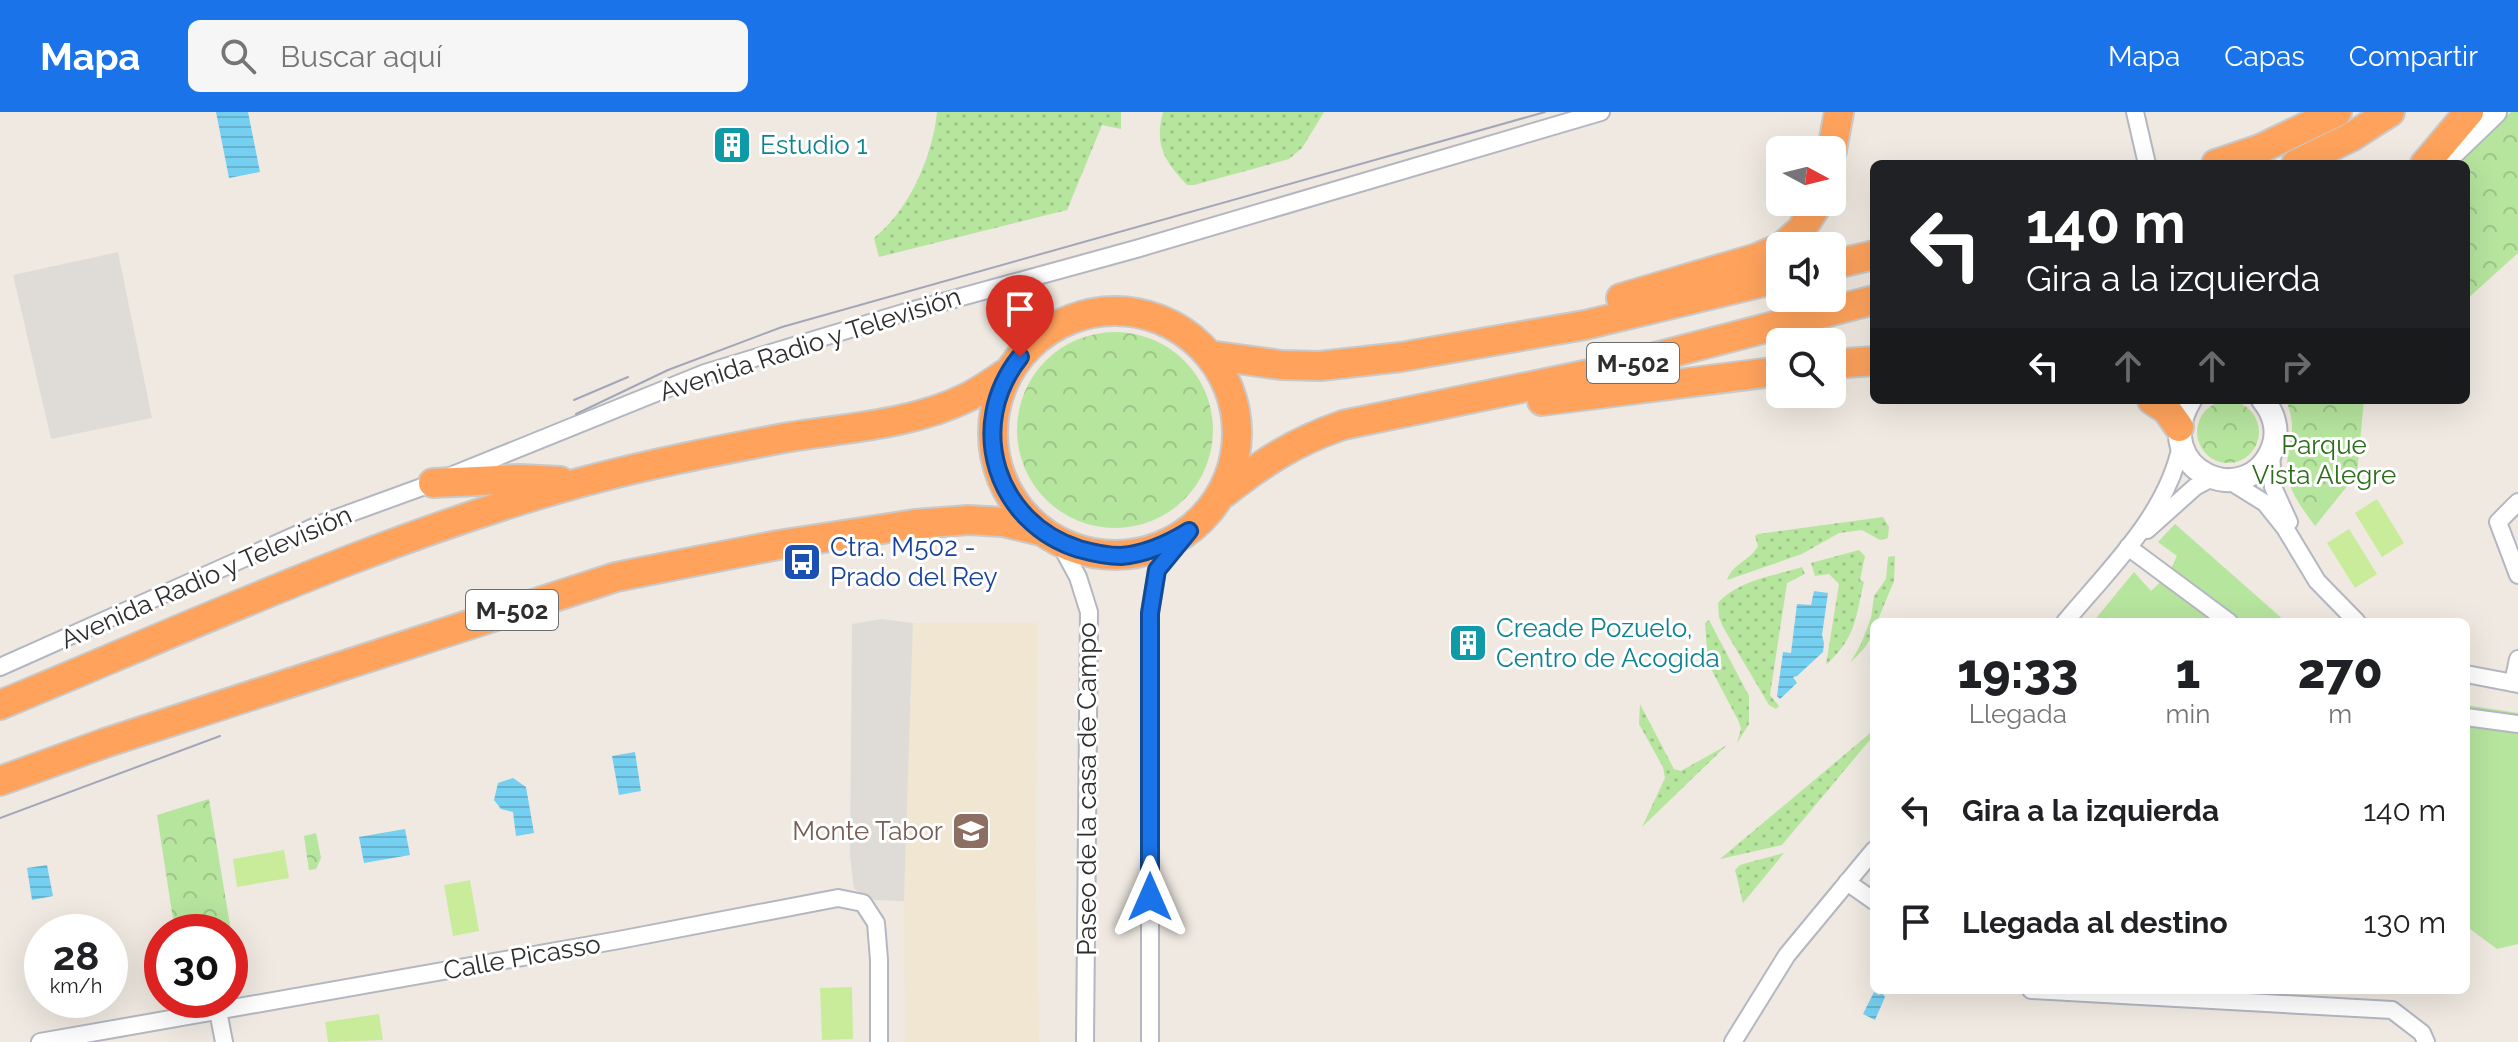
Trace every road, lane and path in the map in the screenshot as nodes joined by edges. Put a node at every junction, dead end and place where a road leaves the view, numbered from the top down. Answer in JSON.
{"nodes":[{"id":1,"x":1601,"y":112,"type":"edge"},
{"id":2,"x":1839,"y":112,"type":"edge"},
{"id":3,"x":2128,"y":112,"type":"edge"},
{"id":4,"x":2135,"y":112,"type":"edge"},
{"id":5,"x":2337,"y":112,"type":"edge"},
{"id":6,"x":2390,"y":112,"type":"edge"},
{"id":7,"x":2469,"y":112,"type":"edge"},
{"id":8,"x":2495,"y":112,"type":"edge"},
{"id":9,"x":1835,"y":136,"type":"edge"},
{"id":10,"x":2146,"y":160,"type":"edge"},
{"id":11,"x":2228,"y":160,"type":"edge"},
{"id":12,"x":2304,"y":160,"type":"edge"},
{"id":13,"x":2428,"y":160,"type":"edge"},
{"id":14,"x":2445,"y":160,"type":"edge"},
{"id":15,"x":1766,"y":254,"type":"edge"},
{"id":16,"x":1870,"y":256,"type":"edge"},
{"id":17,"x":1846,"y":262,"type":"edge"},
{"id":18,"x":1766,"y":281,"type":"edge"},
{"id":19,"x":1870,"y":301,"type":"edge"},
{"id":20,"x":1209,"y":355,"type":"junction"},
{"id":21,"x":1401,"y":357,"type":"junction"},
{"id":22,"x":1870,"y":361,"type":"edge"},
{"id":23,"x":1846,"y":363,"type":"edge"},
{"id":24,"x":1008,"y":372,"type":"junction"},
{"id":25,"x":1766,"y":373,"type":"edge"},
{"id":26,"x":2158,"y":404,"type":"edge"},
{"id":27,"x":2188,"y":404,"type":"edge"},
{"id":28,"x":2266,"y":404,"type":"edge"},
{"id":29,"x":1390,"y":416,"type":"junction"},
{"id":30,"x":2180,"y":436,"type":"junction"},
{"id":31,"x":2271,"y":451,"type":"junction"},
{"id":32,"x":2220,"y":479,"type":"junction"},
{"id":33,"x":433,"y":483,"type":"junction"},
{"id":34,"x":581,"y":483,"type":"junction"},
{"id":35,"x":1220,"y":496,"type":"junction"},
{"id":36,"x":2518,"y":502,"type":"edge"},
{"id":37,"x":1189,"y":531,"type":"junction"},
{"id":38,"x":1050,"y":537,"type":"junction"},
{"id":39,"x":2128,"y":547,"type":"junction"},
{"id":40,"x":2518,"y":575,"type":"edge"},
{"id":41,"x":2317,"y":581,"type":"junction"},
{"id":42,"x":2068,"y":618,"type":"edge"},
{"id":43,"x":2224,"y":618,"type":"edge"},
{"id":44,"x":2353,"y":618,"type":"edge"},
{"id":45,"x":2518,"y":659,"type":"edge"},
{"id":46,"x":0,"y":667,"type":"edge"},
{"id":47,"x":2470,"y":675,"type":"edge"},
{"id":48,"x":2516,"y":684,"type":"edge"},
{"id":49,"x":0,"y":705,"type":"edge"},
{"id":50,"x":2470,"y":718,"type":"edge"},
{"id":51,"x":2518,"y":724,"type":"edge"},
{"id":52,"x":0,"y":781,"type":"edge"},
{"id":53,"x":1870,"y":855,"type":"edge"},
{"id":54,"x":1847,"y":882,"type":"junction"},
{"id":55,"x":1870,"y":898,"type":"edge"},
{"id":56,"x":2103,"y":994,"type":"edge"},
{"id":57,"x":248,"y":1006,"type":"edge"},
{"id":58,"x":178,"y":1018,"type":"edge"},
{"id":59,"x":219,"y":1018,"type":"edge"},
{"id":60,"x":40,"y":1042,"type":"edge"},
{"id":61,"x":224,"y":1042,"type":"edge"},
{"id":62,"x":879,"y":1042,"type":"edge"},
{"id":63,"x":1085,"y":1042,"type":"edge"},
{"id":64,"x":1150,"y":1042,"type":"edge"},
{"id":65,"x":1733,"y":1042,"type":"edge"},
{"id":66,"x":2426,"y":1042,"type":"edge"}],
"edges":[{"from":1,"to":33,"type":"street","name":"Avenida Radio y Televisión"},
{"from":2,"to":9,"type":"highway"},
{"from":3,"to":10,"type":"street"},
{"from":4,"to":10,"type":"street"},
{"from":5,"to":11,"type":"highway"},
{"from":6,"to":12,"type":"highway"},
{"from":7,"to":13,"type":"highway"},
{"from":8,"to":14,"type":"main road"},
{"from":15,"to":21,"type":"highway","number":"M-502"},
{"from":16,"to":17,"type":"highway"},
{"from":18,"to":21,"type":"highway","number":"M-502"},
{"from":19,"to":29,"type":"highway","number":"M-502"},
{"from":20,"to":21,"type":"highway","number":"M-502"},
{"from":20,"to":24,"type":"highway","number":"M-502"},
{"from":20,"to":35,"type":"highway","number":"M-502"},
{"from":22,"to":23,"type":"highway"},
{"from":24,"to":34,"type":"highway","number":"M-502"},
{"from":24,"to":38,"type":"highway","number":"M-502"},
{"from":25,"to":29,"type":"highway","number":"M-502"},
{"from":26,"to":30,"type":"highway"},
{"from":27,"to":30,"type":"main road"},
{"from":28,"to":31,"type":"main road"},
{"from":29,"to":35,"type":"highway","number":"M-502"},
{"from":30,"to":32,"type":"main road"},
{"from":30,"to":39,"type":"street"},
{"from":31,"to":32,"type":"main road"},
{"from":31,"to":41,"type":"street"},
{"from":32,"to":39,"type":"street"},
{"from":32,"to":41,"type":"street"},
{"from":33,"to":34,"type":"highway","number":"M-502"},
{"from":33,"to":46,"type":"street","name":"Avenida Radio y Televisión"},
{"from":34,"to":49,"type":"highway","number":"M-502"},
{"from":35,"to":37,"type":"highway","number":"M-502"},
{"from":36,"to":40,"type":"street"},
{"from":37,"to":38,"type":"highway","number":"M-502"},
{"from":37,"to":64,"type":"street"},
{"from":38,"to":52,"type":"highway","number":"M-502"},
{"from":38,"to":63,"type":"street","name":"Paseo de la casa de Campo"},
{"from":39,"to":42,"type":"street"},
{"from":39,"to":43,"type":"street"},
{"from":41,"to":44,"type":"street"},
{"from":45,"to":48,"type":"street"},
{"from":47,"to":48,"type":"street"},
{"from":50,"to":51,"type":"street"},
{"from":53,"to":54,"type":"street"},
{"from":54,"to":55,"type":"street"},
{"from":54,"to":65,"type":"street"},
{"from":56,"to":66,"type":"street"},
{"from":57,"to":62,"type":"street","name":"Calle Picasso"},
{"from":58,"to":60,"type":"street","name":"Calle Picasso"},
{"from":59,"to":61,"type":"street"}]}
